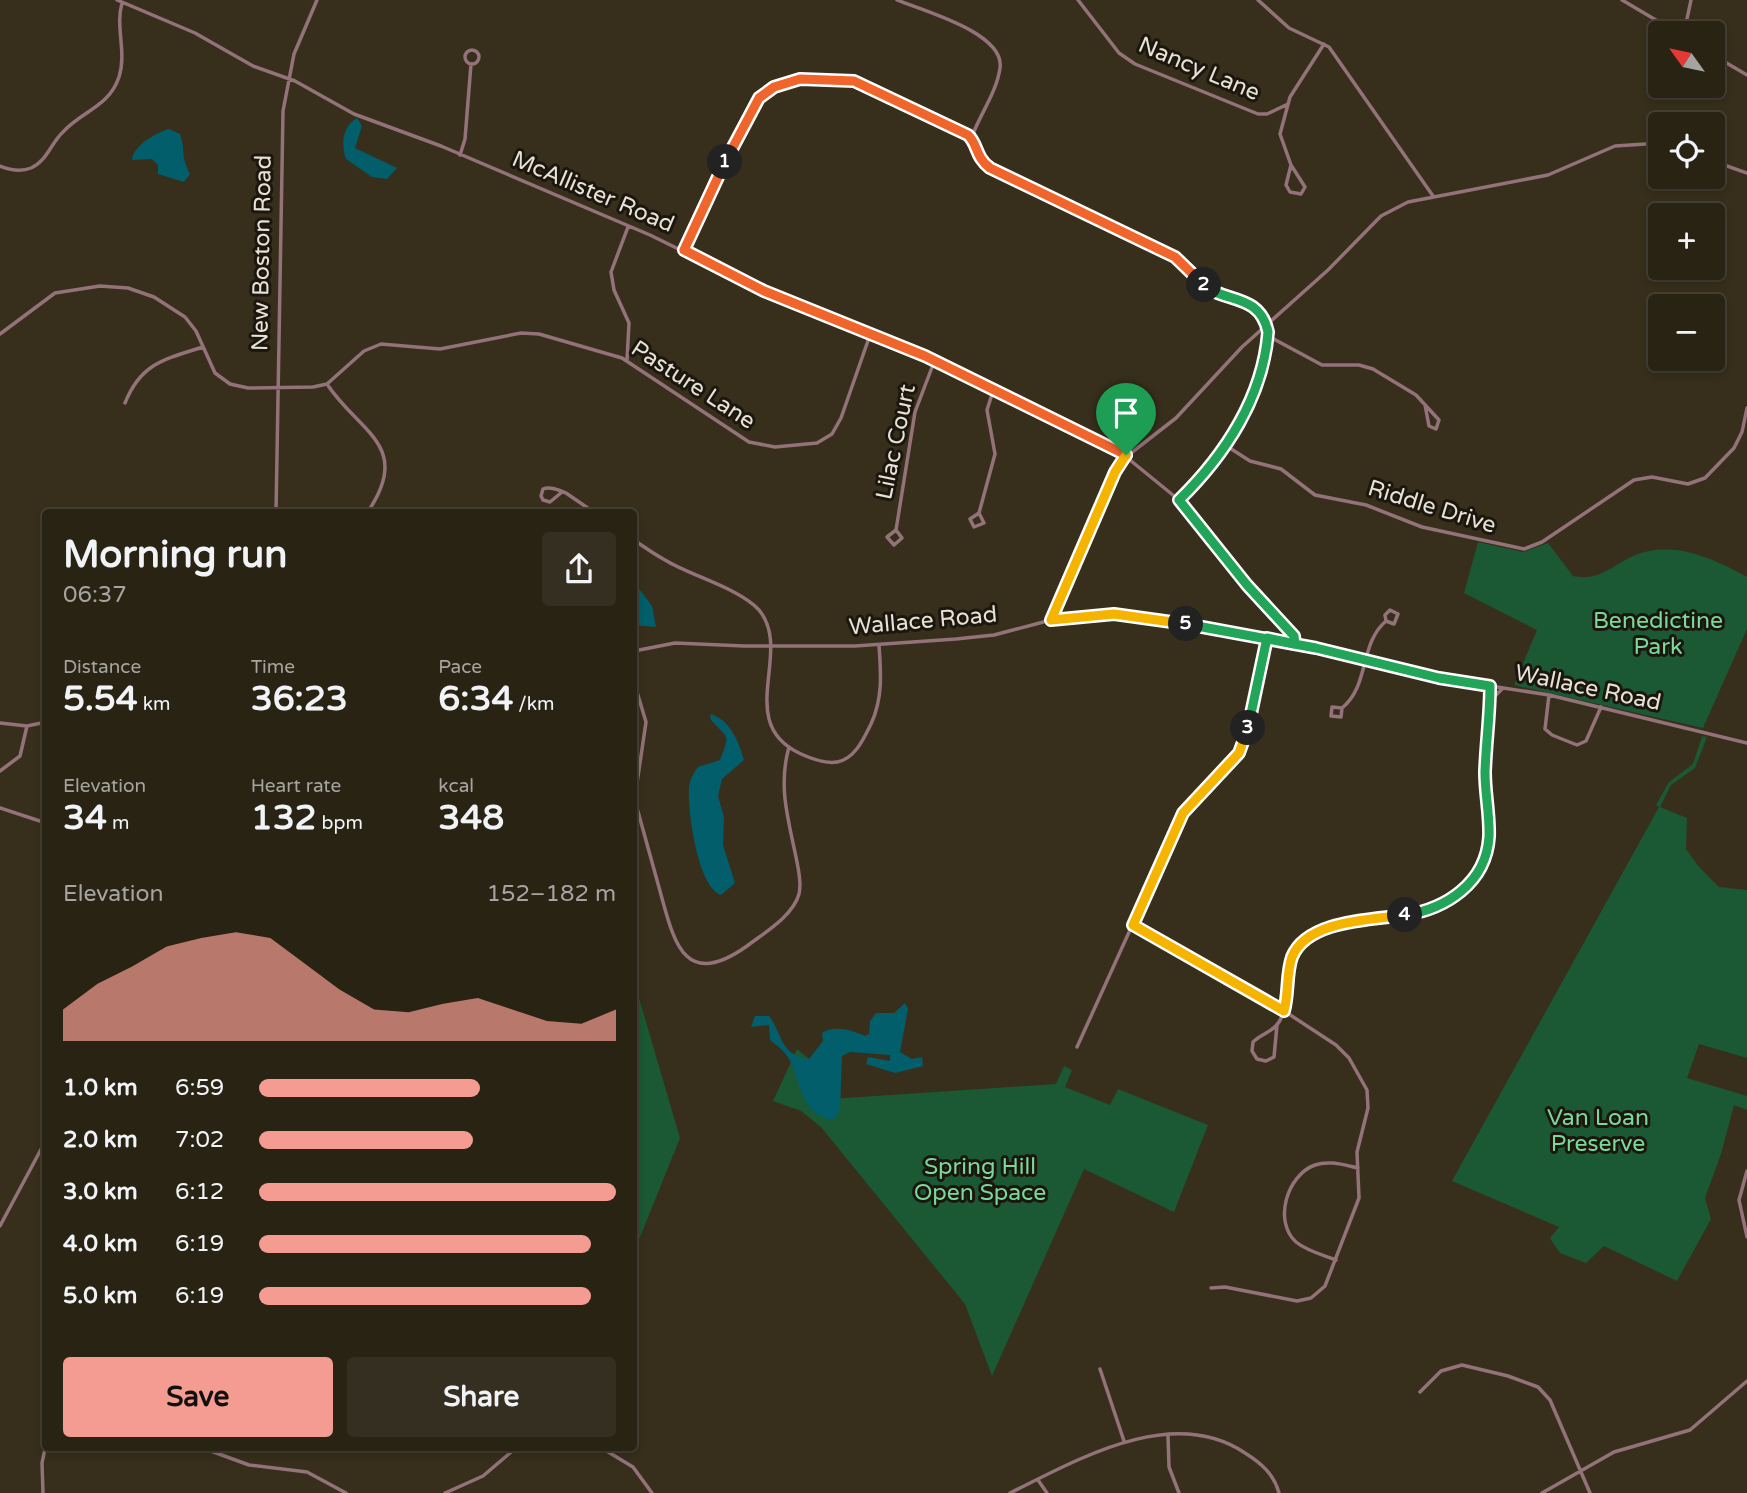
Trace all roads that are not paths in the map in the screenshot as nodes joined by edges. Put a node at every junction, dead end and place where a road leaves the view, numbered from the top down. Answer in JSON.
{"nodes":[{"id":1,"x":117,"y":0,"type":"edge"},
{"id":2,"x":317,"y":0,"type":"edge"},
{"id":3,"x":897,"y":0,"type":"edge"},
{"id":4,"x":1078,"y":0,"type":"edge"},
{"id":5,"x":1258,"y":0,"type":"edge"},
{"id":6,"x":1622,"y":0,"type":"edge"},
{"id":7,"x":1691,"y":0,"type":"edge"},
{"id":8,"x":122,"y":2,"type":"junction"},
{"id":9,"x":1658,"y":21,"type":"edge"},
{"id":10,"x":1687,"y":21,"type":"edge"},
{"id":11,"x":1324,"y":44,"type":"junction"},
{"id":12,"x":1726,"y":63,"type":"edge"},
{"id":13,"x":471,"y":64,"type":"junction"},
{"id":14,"x":1747,"y":75,"type":"edge"},
{"id":15,"x":287,"y":79,"type":"junction"},
{"id":16,"x":1289,"y":104,"type":"junction"},
{"id":17,"x":972,"y":139,"type":"junction"},
{"id":18,"x":1648,"y":144,"type":"edge"},
{"id":19,"x":460,"y":155,"type":"junction"},
{"id":20,"x":1291,"y":164,"type":"junction"},
{"id":21,"x":1725,"y":165,"type":"edge"},
{"id":22,"x":0,"y":166,"type":"edge"},
{"id":23,"x":1747,"y":173,"type":"edge"},
{"id":24,"x":1433,"y":196,"type":"junction"},
{"id":25,"x":628,"y":227,"type":"junction"},
{"id":26,"x":684,"y":250,"type":"junction"},
{"id":27,"x":1266,"y":325,"type":"junction"},
{"id":28,"x":0,"y":334,"type":"edge"},
{"id":29,"x":870,"y":335,"type":"junction"},
{"id":30,"x":1268,"y":336,"type":"junction"},
{"id":31,"x":203,"y":347,"type":"junction"},
{"id":32,"x":627,"y":361,"type":"junction"},
{"id":33,"x":934,"y":361,"type":"junction"},
{"id":34,"x":327,"y":384,"type":"junction"},
{"id":35,"x":278,"y":387,"type":"junction"},
{"id":36,"x":993,"y":391,"type":"junction"},
{"id":37,"x":125,"y":403,"type":"dead end"},
{"id":38,"x":1425,"y":405,"type":"junction"},
{"id":39,"x":1747,"y":408,"type":"edge"},
{"id":40,"x":1225,"y":445,"type":"junction"},
{"id":41,"x":1126,"y":455,"type":"junction"},
{"id":42,"x":562,"y":492,"type":"junction"},
{"id":43,"x":1179,"y":500,"type":"junction"},
{"id":44,"x":276,"y":509,"type":"edge"},
{"id":45,"x":369,"y":509,"type":"edge"},
{"id":46,"x":589,"y":509,"type":"edge"},
{"id":47,"x":979,"y":513,"type":"junction"},
{"id":48,"x":896,"y":530,"type":"junction"},
{"id":49,"x":637,"y":542,"type":"edge"},
{"id":50,"x":1051,"y":620,"type":"junction"},
{"id":51,"x":1386,"y":621,"type":"junction"},
{"id":52,"x":1267,"y":638,"type":"junction"},
{"id":53,"x":1295,"y":644,"type":"junction"},
{"id":54,"x":879,"y":645,"type":"junction"},
{"id":55,"x":770,"y":646,"type":"junction"},
{"id":56,"x":637,"y":650,"type":"edge"},
{"id":57,"x":1367,"y":660,"type":"junction"},
{"id":58,"x":1490,"y":686,"type":"junction"},
{"id":59,"x":1504,"y":687,"type":"junction"},
{"id":60,"x":637,"y":692,"type":"edge"},
{"id":61,"x":1549,"y":695,"type":"junction"},
{"id":62,"x":1490,"y":701,"type":"junction"},
{"id":63,"x":1601,"y":707,"type":"junction"},
{"id":64,"x":1342,"y":708,"type":"dead end"},
{"id":65,"x":0,"y":723,"type":"edge"},
{"id":66,"x":42,"y":723,"type":"edge"},
{"id":67,"x":27,"y":726,"type":"junction"},
{"id":68,"x":1747,"y":743,"type":"edge"},
{"id":69,"x":789,"y":747,"type":"junction"},
{"id":70,"x":0,"y":771,"type":"edge"},
{"id":71,"x":637,"y":783,"type":"edge"},
{"id":72,"x":637,"y":799,"type":"edge"},
{"id":73,"x":0,"y":808,"type":"edge"},
{"id":74,"x":42,"y":822,"type":"edge"},
{"id":75,"x":1133,"y":925,"type":"junction"},
{"id":76,"x":1284,"y":1011,"type":"junction"},
{"id":77,"x":1278,"y":1025,"type":"junction"},
{"id":78,"x":1077,"y":1047,"type":"dead end"},
{"id":79,"x":42,"y":1147,"type":"edge"},
{"id":80,"x":1358,"y":1168,"type":"junction"},
{"id":81,"x":1747,"y":1171,"type":"edge"},
{"id":82,"x":1747,"y":1214,"type":"edge"},
{"id":83,"x":1741,"y":1216,"type":"junction"},
{"id":84,"x":0,"y":1226,"type":"edge"},
{"id":85,"x":1747,"y":1237,"type":"edge"},
{"id":86,"x":1336,"y":1260,"type":"junction"},
{"id":87,"x":1211,"y":1288,"type":"dead end"},
{"id":88,"x":1100,"y":1369,"type":"dead end"},
{"id":89,"x":1747,"y":1381,"type":"edge"},
{"id":90,"x":1420,"y":1392,"type":"dead end"},
{"id":91,"x":1168,"y":1436,"type":"junction"},
{"id":92,"x":1124,"y":1441,"type":"junction"},
{"id":93,"x":45,"y":1451,"type":"edge"},
{"id":94,"x":211,"y":1451,"type":"edge"},
{"id":95,"x":512,"y":1451,"type":"edge"},
{"id":96,"x":607,"y":1451,"type":"edge"},
{"id":97,"x":1578,"y":1470,"type":"junction"},
{"id":98,"x":1038,"y":1480,"type":"junction"},
{"id":99,"x":43,"y":1493,"type":"edge"},
{"id":100,"x":346,"y":1493,"type":"edge"},
{"id":101,"x":446,"y":1493,"type":"edge"},
{"id":102,"x":652,"y":1493,"type":"edge"},
{"id":103,"x":1010,"y":1493,"type":"edge"},
{"id":104,"x":1047,"y":1493,"type":"edge"},
{"id":105,"x":1179,"y":1493,"type":"edge"},
{"id":106,"x":1279,"y":1493,"type":"edge"},
{"id":107,"x":1542,"y":1493,"type":"edge"},
{"id":108,"x":1590,"y":1493,"type":"edge"}],
"edges":[{"from":1,"to":8,"type":"street","name":"McAllister Road"},
{"from":2,"to":15,"type":"street","name":"New Boston Road"},
{"from":3,"to":17,"type":"street"},
{"from":4,"to":16,"type":"street","name":"Nancy Lane"},
{"from":5,"to":11,"type":"street"},
{"from":6,"to":9,"type":"street"},
{"from":7,"to":10,"type":"street"},
{"from":8,"to":15,"type":"street","name":"McAllister Road"},
{"from":8,"to":22,"type":"street"},
{"from":11,"to":16,"type":"street"},
{"from":11,"to":24,"type":"street"},
{"from":12,"to":14,"type":"street"},
{"from":13,"to":13,"type":"street"},
{"from":13,"to":19,"type":"street"},
{"from":15,"to":19,"type":"street","name":"McAllister Road"},
{"from":15,"to":35,"type":"street","name":"New Boston Road"},
{"from":16,"to":20,"type":"street"},
{"from":17,"to":26,"type":"street"},
{"from":17,"to":27,"type":"street"},
{"from":18,"to":24,"type":"street"},
{"from":19,"to":25,"type":"street","name":"McAllister Road"},
{"from":20,"to":20,"type":"street"},
{"from":21,"to":23,"type":"street"},
{"from":24,"to":27,"type":"street"},
{"from":25,"to":26,"type":"street","name":"McAllister Road"},
{"from":25,"to":32,"type":"street"},
{"from":26,"to":29,"type":"street","name":"McAllister Road"},
{"from":27,"to":30,"type":"street"},
{"from":27,"to":41,"type":"street"},
{"from":28,"to":31,"type":"street"},
{"from":29,"to":32,"type":"street","name":"Pasture Lane"},
{"from":29,"to":33,"type":"street","name":"McAllister Road"},
{"from":30,"to":38,"type":"street"},
{"from":30,"to":40,"type":"street"},
{"from":31,"to":35,"type":"street"},
{"from":31,"to":37,"type":"street"},
{"from":32,"to":34,"type":"street","name":"Pasture Lane"},
{"from":33,"to":36,"type":"street","name":"McAllister Road"},
{"from":33,"to":48,"type":"street","name":"Lilac Court"},
{"from":34,"to":35,"type":"street"},
{"from":34,"to":45,"type":"street"},
{"from":35,"to":44,"type":"street","name":"New Boston Road"},
{"from":36,"to":41,"type":"street","name":"McAllister Road"},
{"from":36,"to":47,"type":"street"},
{"from":38,"to":38,"type":"street"},
{"from":39,"to":40,"type":"street","name":"Riddle Drive"},
{"from":40,"to":43,"type":"street"},
{"from":41,"to":43,"type":"street","name":"McAllister Road"},
{"from":41,"to":50,"type":"street"},
{"from":42,"to":42,"type":"street"},
{"from":42,"to":46,"type":"street"},
{"from":43,"to":53,"type":"street","name":"McAllister Road"},
{"from":47,"to":47,"type":"street"},
{"from":48,"to":48,"type":"street","name":"Lilac Court"},
{"from":49,"to":55,"type":"street"},
{"from":50,"to":52,"type":"street","name":"Wallace Road"},
{"from":50,"to":54,"type":"street","name":"Wallace Road"},
{"from":51,"to":51,"type":"street"},
{"from":51,"to":57,"type":"street"},
{"from":52,"to":53,"type":"street","name":"Wallace Road"},
{"from":52,"to":75,"type":"street"},
{"from":53,"to":57,"type":"street","name":"Wallace Road"},
{"from":54,"to":55,"type":"street","name":"Wallace Road"},
{"from":54,"to":69,"type":"street"},
{"from":55,"to":56,"type":"street","name":"Wallace Road"},
{"from":55,"to":69,"type":"street"},
{"from":57,"to":58,"type":"street","name":"Wallace Road"},
{"from":57,"to":64,"type":"street"},
{"from":58,"to":59,"type":"street","name":"Wallace Road"},
{"from":58,"to":62,"type":"street"},
{"from":59,"to":61,"type":"street","name":"Wallace Road"},
{"from":59,"to":62,"type":"street"},
{"from":60,"to":71,"type":"street"},
{"from":61,"to":63,"type":"street","name":"Wallace Road"},
{"from":61,"to":63,"type":"street"},
{"from":62,"to":76,"type":"street"},
{"from":63,"to":68,"type":"street","name":"Wallace Road"},
{"from":65,"to":67,"type":"street"},
{"from":66,"to":67,"type":"street"},
{"from":67,"to":70,"type":"street"},
{"from":69,"to":72,"type":"street"},
{"from":73,"to":74,"type":"street"},
{"from":75,"to":76,"type":"street"},
{"from":75,"to":78,"type":"street"},
{"from":76,"to":77,"type":"street"},
{"from":76,"to":80,"type":"street"},
{"from":77,"to":77,"type":"street"},
{"from":79,"to":84,"type":"street"},
{"from":80,"to":86,"type":"street"},
{"from":80,"to":86,"type":"street"},
{"from":81,"to":83,"type":"street"},
{"from":82,"to":83,"type":"street"},
{"from":83,"to":85,"type":"street"},
{"from":86,"to":87,"type":"street"},
{"from":88,"to":92,"type":"street"},
{"from":89,"to":97,"type":"street"},
{"from":90,"to":97,"type":"street"},
{"from":91,"to":92,"type":"street"},
{"from":91,"to":105,"type":"street"},
{"from":91,"to":106,"type":"street"},
{"from":92,"to":98,"type":"street"},
{"from":93,"to":99,"type":"street"},
{"from":94,"to":100,"type":"street"},
{"from":95,"to":101,"type":"street"},
{"from":96,"to":102,"type":"street"},
{"from":97,"to":107,"type":"street"},
{"from":97,"to":108,"type":"street"},
{"from":98,"to":103,"type":"street"},
{"from":98,"to":104,"type":"street"}]}
